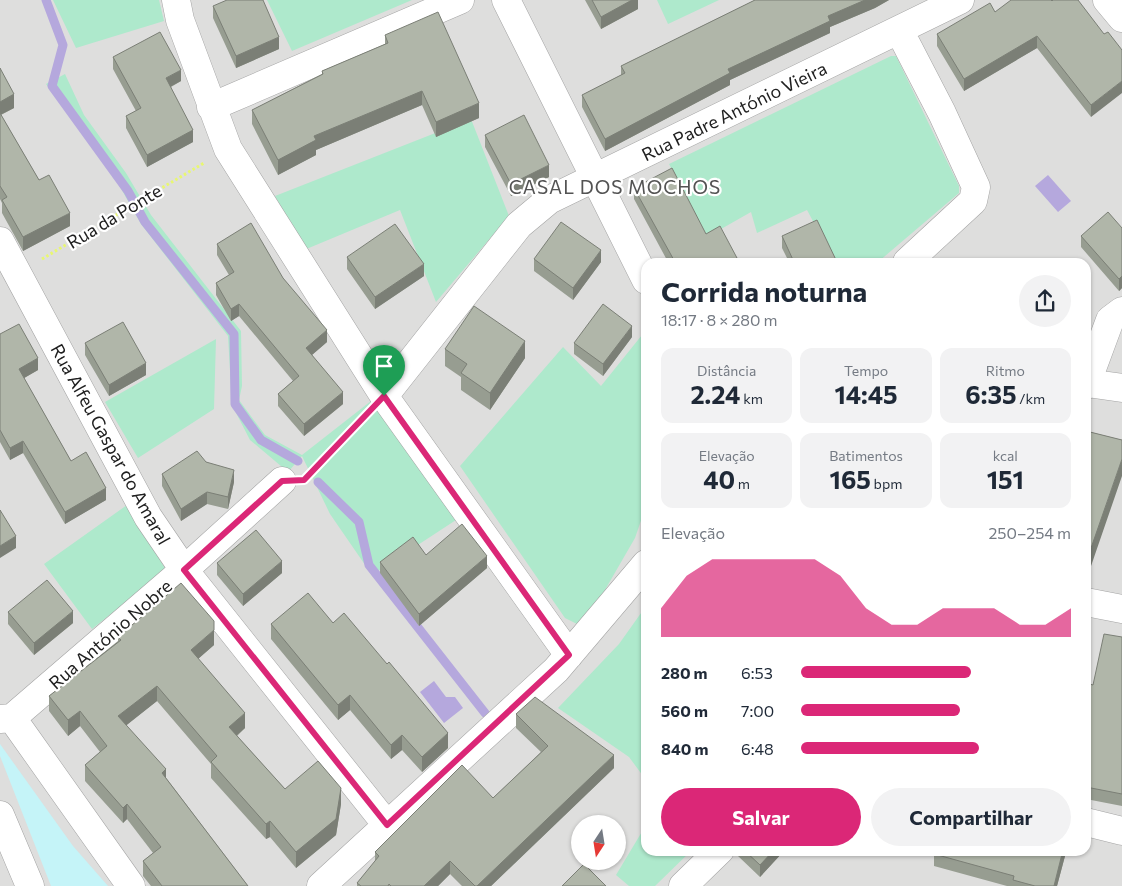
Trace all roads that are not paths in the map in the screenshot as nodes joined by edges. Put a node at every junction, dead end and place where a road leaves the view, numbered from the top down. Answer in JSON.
{"nodes":[{"id":1,"x":176,"y":0,"type":"edge"},
{"id":2,"x":460,"y":0,"type":"edge"},
{"id":3,"x":506,"y":0,"type":"edge"},
{"id":4,"x":960,"y":0,"type":"edge"},
{"id":5,"x":1107,"y":0,"type":"edge"},
{"id":6,"x":1122,"y":18,"type":"edge"},
{"id":7,"x":900,"y":30,"type":"junction"},
{"id":8,"x":211,"y":107,"type":"junction"},
{"id":9,"x":595,"y":178,"type":"junction"},
{"id":10,"x":0,"y":241,"type":"edge"},
{"id":11,"x":911,"y":258,"type":"edge"},
{"id":12,"x":641,"y":270,"type":"edge"},
{"id":13,"x":9,"y":279,"type":"edge"},
{"id":14,"x":1122,"y":311,"type":"edge"},
{"id":15,"x":1091,"y":373,"type":"edge"},
{"id":16,"x":1091,"y":384,"type":"edge"},
{"id":17,"x":1122,"y":388,"type":"edge"},
{"id":18,"x":384,"y":396,"type":"junction"},
{"id":19,"x":282,"y":481,"type":"road end"},
{"id":20,"x":184,"y":570,"type":"junction"},
{"id":21,"x":641,"y":570,"type":"edge"},
{"id":22,"x":1091,"y":603,"type":"edge"},
{"id":23,"x":1122,"y":609,"type":"edge"},
{"id":24,"x":569,"y":655,"type":"junction"},
{"id":25,"x":6,"y":719,"type":"edge"},
{"id":26,"x":1091,"y":823,"type":"edge"},
{"id":27,"x":387,"y":825,"type":"junction"},
{"id":28,"x":2,"y":826,"type":"edge"},
{"id":29,"x":1122,"y":831,"type":"edge"},
{"id":30,"x":714,"y":856,"type":"edge"},
{"id":31,"x":30,"y":886,"type":"edge"},
{"id":32,"x":130,"y":886,"type":"edge"},
{"id":33,"x":321,"y":886,"type":"edge"},
{"id":34,"x":682,"y":886,"type":"edge"}],
"edges":[{"from":1,"to":8,"type":"street"},
{"from":2,"to":8,"type":"street"},
{"from":3,"to":9,"type":"street"},
{"from":4,"to":7,"type":"street","name":"Rua Padre António Vieira"},
{"from":5,"to":6,"type":"street"},
{"from":7,"to":9,"type":"street","name":"Rua Padre António Vieira"},
{"from":7,"to":11,"type":"street"},
{"from":8,"to":18,"type":"street"},
{"from":9,"to":12,"type":"street"},
{"from":9,"to":18,"type":"street","name":"Rua Padre António Vieira"},
{"from":10,"to":13,"type":"street","name":"Rua Alfeu Gaspar do Amaral"},
{"from":13,"to":20,"type":"street","name":"Rua Alfeu Gaspar do Amaral"},
{"from":14,"to":15,"type":"street"},
{"from":16,"to":17,"type":"street"},
{"from":18,"to":24,"type":"street"},
{"from":19,"to":20,"type":"street","name":"Rua António Nobre"},
{"from":20,"to":25,"type":"street","name":"Rua António Nobre"},
{"from":20,"to":27,"type":"street","name":"Rua Alfeu Gaspar do Amaral"},
{"from":21,"to":24,"type":"street"},
{"from":22,"to":23,"type":"street"},
{"from":24,"to":27,"type":"street"},
{"from":25,"to":32,"type":"street"},
{"from":26,"to":29,"type":"street"},
{"from":27,"to":33,"type":"street"},
{"from":28,"to":31,"type":"street"},
{"from":30,"to":34,"type":"street"}]}
